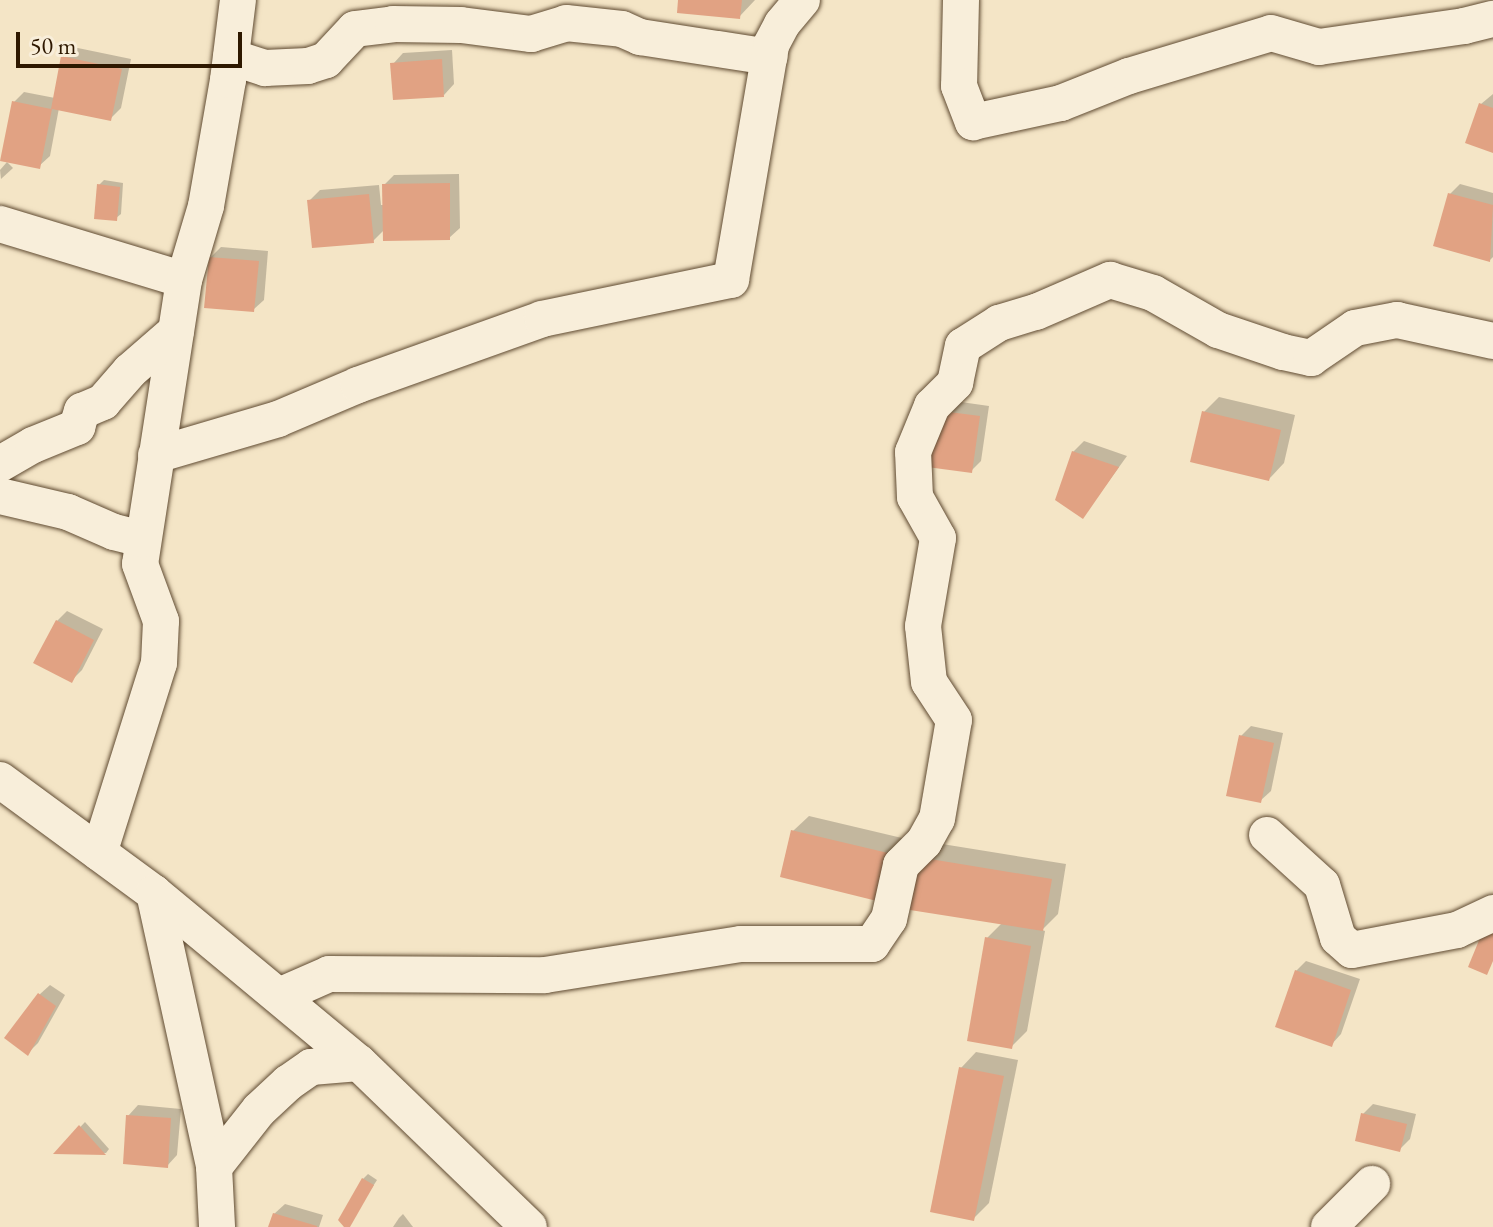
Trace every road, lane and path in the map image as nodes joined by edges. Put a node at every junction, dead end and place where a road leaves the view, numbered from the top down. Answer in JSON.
{"nodes":[{"id":1,"x":238,"y":0,"type":"edge"},
{"id":2,"x":802,"y":0,"type":"edge"},
{"id":3,"x":961,"y":0,"type":"edge"},
{"id":4,"x":1493,"y":19,"type":"edge"},
{"id":5,"x":231,"y":57,"type":"junction"},
{"id":6,"x":769,"y":57,"type":"junction"},
{"id":7,"x":0,"y":224,"type":"edge"},
{"id":8,"x":184,"y":280,"type":"junction"},
{"id":9,"x":176,"y":331,"type":"junction"},
{"id":10,"x":1493,"y":341,"type":"edge"},
{"id":11,"x":156,"y":455,"type":"junction"},
{"id":12,"x":0,"y":464,"type":"edge"},
{"id":13,"x":0,"y":496,"type":"edge"},
{"id":14,"x":143,"y":539,"type":"junction"},
{"id":15,"x":0,"y":780,"type":"edge"},
{"id":16,"x":1267,"y":835,"type":"dead end"},
{"id":17,"x":99,"y":853,"type":"junction"},
{"id":18,"x":154,"y":893,"type":"junction"},
{"id":19,"x":1493,"y":913,"type":"edge"},
{"id":20,"x":279,"y":996,"type":"junction"},
{"id":21,"x":359,"y":1063,"type":"junction"},
{"id":22,"x":214,"y":1167,"type":"junction"},
{"id":23,"x":1372,"y":1184,"type":"dead end"},
{"id":24,"x":217,"y":1227,"type":"edge"},
{"id":25,"x":529,"y":1227,"type":"edge"},
{"id":26,"x":1329,"y":1227,"type":"edge"}],
"edges":[{"from":1,"to":5,"type":"street"},
{"from":2,"to":6,"type":"street"},
{"from":3,"to":4,"type":"street"},
{"from":5,"to":6,"type":"street"},
{"from":5,"to":8,"type":"street"},
{"from":6,"to":11,"type":"street"},
{"from":7,"to":8,"type":"street"},
{"from":8,"to":9,"type":"street"},
{"from":9,"to":11,"type":"street"},
{"from":9,"to":12,"type":"street"},
{"from":10,"to":20,"type":"street"},
{"from":11,"to":14,"type":"street"},
{"from":13,"to":14,"type":"street"},
{"from":14,"to":17,"type":"street"},
{"from":15,"to":17,"type":"street"},
{"from":16,"to":19,"type":"street"},
{"from":17,"to":18,"type":"street"},
{"from":18,"to":20,"type":"street"},
{"from":18,"to":22,"type":"street"},
{"from":20,"to":21,"type":"street"},
{"from":21,"to":22,"type":"street"},
{"from":21,"to":25,"type":"street"},
{"from":22,"to":24,"type":"street"},
{"from":23,"to":26,"type":"street"}]}
